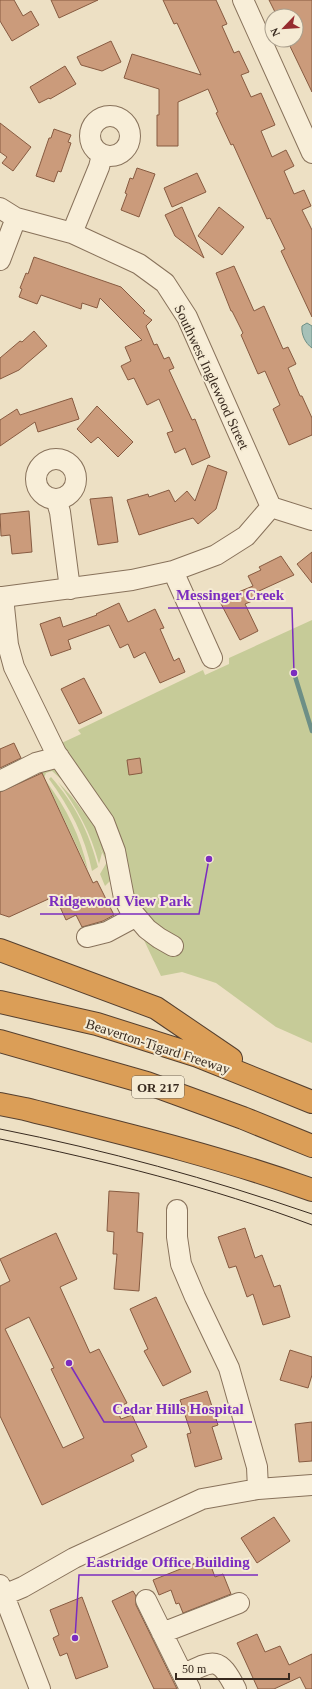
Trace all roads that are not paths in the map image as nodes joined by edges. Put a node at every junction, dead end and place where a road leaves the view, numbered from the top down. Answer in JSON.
{"nodes":[{"id":1,"x":243,"y":0,"type":"edge"},
{"id":2,"x":312,"y":153,"type":"edge"},
{"id":3,"x":102,"y":155,"type":"dead end"},
{"id":4,"x":8,"y":213,"type":"edge"},
{"id":5,"x":72,"y":233,"type":"junction"},
{"id":6,"x":0,"y":260,"type":"edge"},
{"id":7,"x":56,"y":499,"type":"dead end"},
{"id":8,"x":271,"y":507,"type":"junction"},
{"id":9,"x":312,"y":520,"type":"edge"},
{"id":10,"x":173,"y":571,"type":"junction"},
{"id":11,"x":70,"y":589,"type":"junction"},
{"id":12,"x":1,"y":597,"type":"edge"},
{"id":13,"x":212,"y":658,"type":"dead end"},
{"id":14,"x":55,"y":751,"type":"junction"},
{"id":15,"x":0,"y":781,"type":"edge"},
{"id":16,"x":135,"y":917,"type":"junction"},
{"id":17,"x":87,"y":937,"type":"dead end"},
{"id":18,"x":173,"y":946,"type":"dead end"},
{"id":19,"x":0,"y":950,"type":"edge"},
{"id":20,"x":0,"y":1002,"type":"edge"},
{"id":21,"x":0,"y":1041,"type":"edge"},
{"id":22,"x":265,"y":1083,"type":"junction"},
{"id":23,"x":312,"y":1102,"type":"edge"},
{"id":24,"x":0,"y":1104,"type":"edge"},
{"id":25,"x":312,"y":1146,"type":"edge"},
{"id":26,"x":312,"y":1190,"type":"edge"},
{"id":27,"x":177,"y":1210,"type":"dead end"},
{"id":28,"x":312,"y":1485,"type":"edge"},
{"id":29,"x":258,"y":1489,"type":"junction"},
{"id":30,"x":2,"y":1590,"type":"edge"},
{"id":31,"x":146,"y":1600,"type":"dead end"},
{"id":32,"x":239,"y":1602,"type":"dead end"},
{"id":33,"x":162,"y":1633,"type":"junction"},
{"id":34,"x":187,"y":1682,"type":"edge"},
{"id":35,"x":40,"y":1689,"type":"edge"},
{"id":36,"x":236,"y":1689,"type":"edge"}],
"edges":[{"from":1,"to":2,"type":"street"},
{"from":3,"to":5,"type":"street"},
{"from":4,"to":5,"type":"street","name":"Southwest Inglewood Street"},
{"from":4,"to":6,"type":"street"},
{"from":5,"to":8,"type":"street","name":"Southwest Inglewood Street"},
{"from":7,"to":11,"type":"street"},
{"from":8,"to":9,"type":"street"},
{"from":8,"to":10,"type":"street"},
{"from":10,"to":11,"type":"street"},
{"from":10,"to":13,"type":"street"},
{"from":11,"to":12,"type":"street"},
{"from":12,"to":14,"type":"street"},
{"from":14,"to":15,"type":"street"},
{"from":14,"to":16,"type":"street"},
{"from":16,"to":17,"type":"street"},
{"from":16,"to":18,"type":"street"},
{"from":19,"to":22,"type":"highway"},
{"from":20,"to":22,"type":"highway","name":"Beaverton-Tigard Freeway"},
{"from":21,"to":25,"type":"highway","number":"OR 217"},
{"from":22,"to":23,"type":"highway","name":"Beaverton-Tigard Freeway"},
{"from":24,"to":26,"type":"highway"},
{"from":27,"to":29,"type":"street"},
{"from":28,"to":29,"type":"street"},
{"from":29,"to":30,"type":"street"},
{"from":30,"to":35,"type":"street"},
{"from":31,"to":33,"type":"street"},
{"from":32,"to":33,"type":"street"},
{"from":33,"to":34,"type":"street"},
{"from":34,"to":36,"type":"street"}]}
